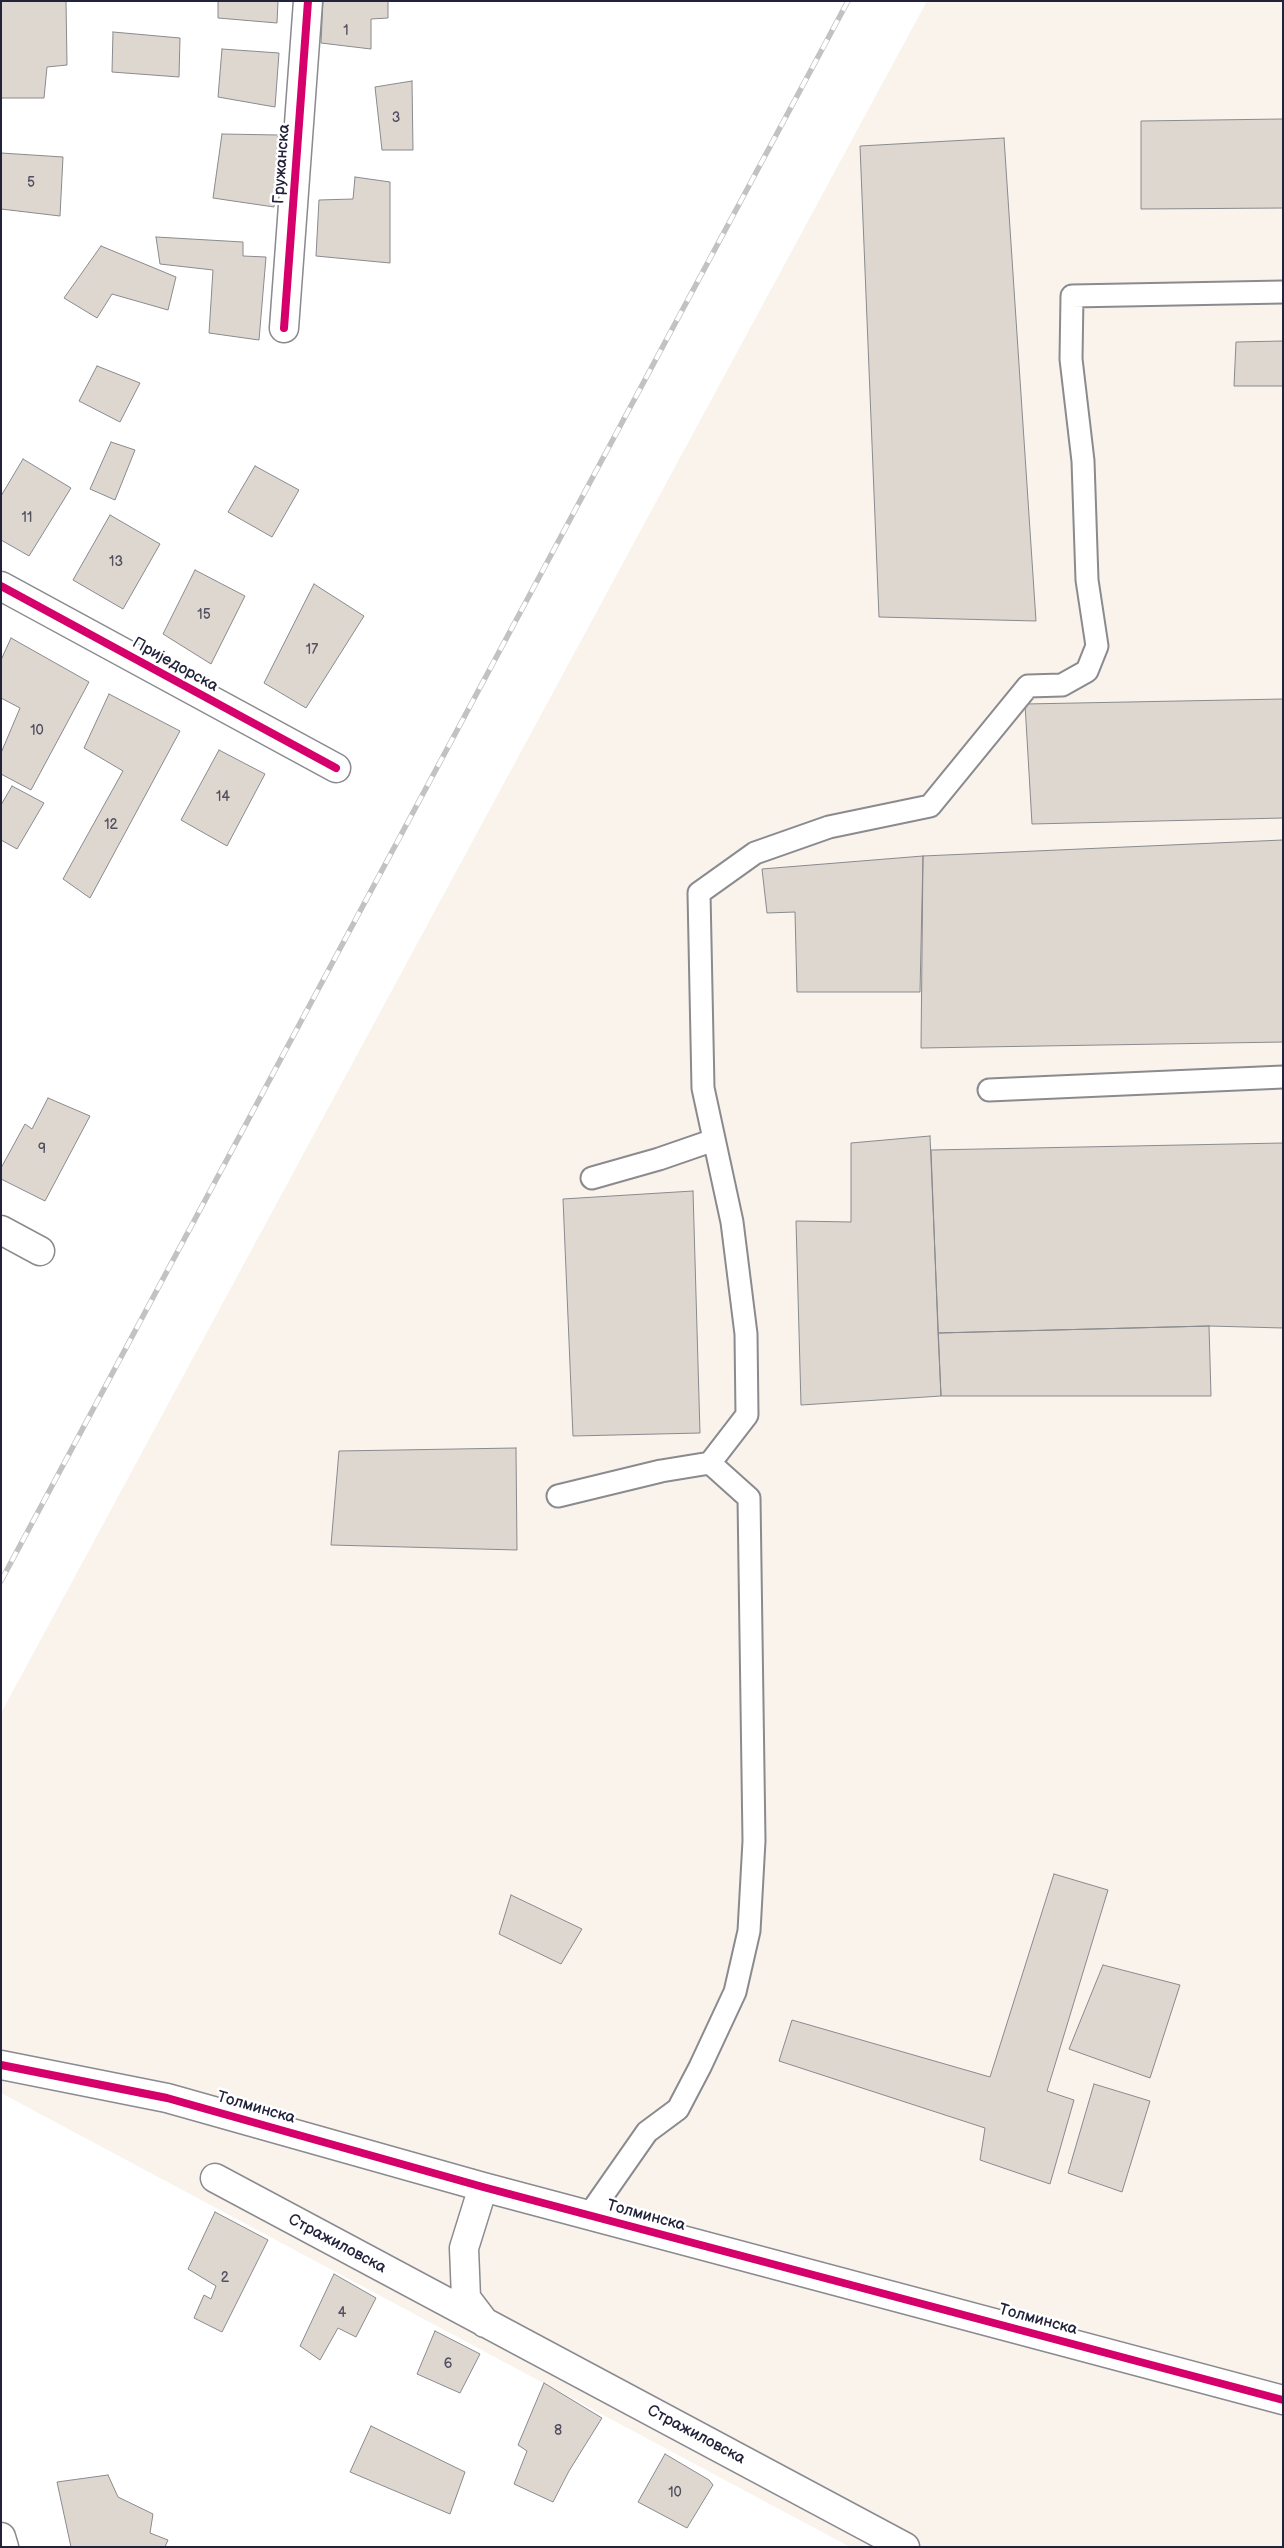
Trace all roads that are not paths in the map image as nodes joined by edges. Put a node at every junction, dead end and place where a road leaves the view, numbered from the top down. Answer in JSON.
{"nodes":[{"id":1,"x":308,"y":1,"type":"edge"},
{"id":2,"x":1283,"y":292,"type":"edge"},
{"id":3,"x":284,"y":328,"type":"dead end"},
{"id":4,"x":1,"y":586,"type":"edge"},
{"id":5,"x":336,"y":768,"type":"dead end"},
{"id":6,"x":1283,"y":1077,"type":"edge"},
{"id":7,"x":989,"y":1090,"type":"dead end"},
{"id":8,"x":714,"y":1140,"type":"junction"},
{"id":9,"x":592,"y":1178,"type":"dead end"},
{"id":10,"x":1,"y":1230,"type":"edge"},
{"id":11,"x":40,"y":1251,"type":"dead end"},
{"id":12,"x":710,"y":1463,"type":"junction"},
{"id":13,"x":558,"y":1496,"type":"dead end"},
{"id":14,"x":1,"y":2065,"type":"edge"},
{"id":15,"x":215,"y":2178,"type":"dead end"},
{"id":16,"x":483,"y":2187,"type":"junction"},
{"id":17,"x":589,"y":2215,"type":"junction"},
{"id":18,"x":486,"y":2324,"type":"junction"},
{"id":19,"x":1283,"y":2400,"type":"edge"},
{"id":20,"x":1,"y":2537,"type":"edge"},
{"id":21,"x":4,"y":2547,"type":"edge"},
{"id":22,"x":905,"y":2547,"type":"edge"}],
"edges":[{"from":1,"to":3,"type":"street","name":"Гружанска"},
{"from":2,"to":8,"type":"lane"},
{"from":4,"to":5,"type":"street","name":"Приједорска"},
{"from":6,"to":7,"type":"lane"},
{"from":8,"to":9,"type":"lane"},
{"from":8,"to":12,"type":"lane"},
{"from":10,"to":11,"type":"street"},
{"from":12,"to":13,"type":"lane"},
{"from":12,"to":17,"type":"lane"},
{"from":14,"to":16,"type":"street","name":"Толминска"},
{"from":15,"to":18,"type":"street","name":"Стражиловска"},
{"from":16,"to":17,"type":"street","name":"Толминска"},
{"from":16,"to":18,"type":"street","name":"Стражиловска"},
{"from":17,"to":19,"type":"street","name":"Толминска"},
{"from":18,"to":22,"type":"street","name":"Стражиловска"},
{"from":20,"to":21,"type":"street"}]}
